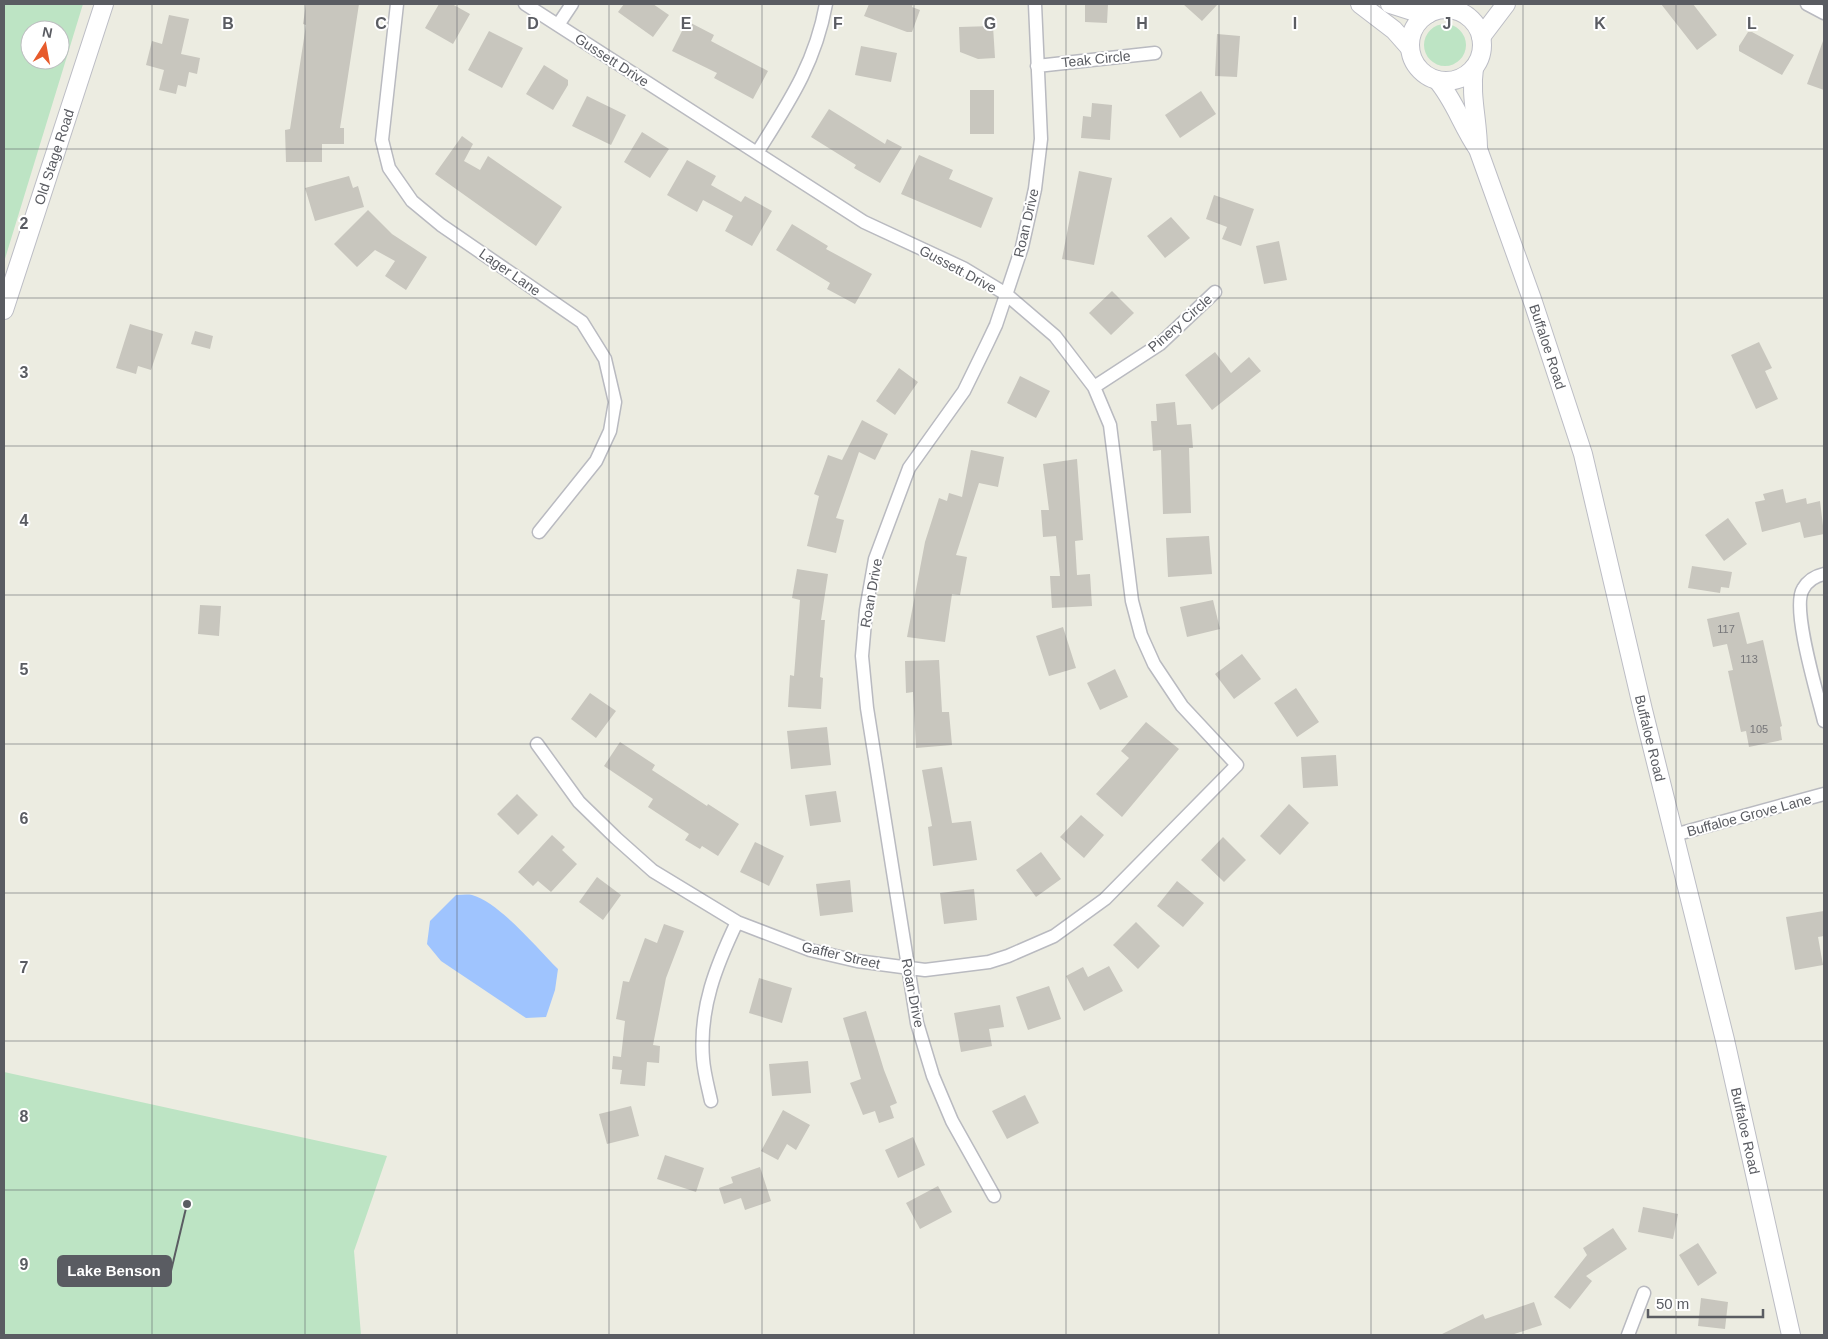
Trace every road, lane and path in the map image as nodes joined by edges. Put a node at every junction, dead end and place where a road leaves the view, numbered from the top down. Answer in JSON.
{"nodes":[{"id":1,"x":104,"y":4,"type":"edge"},
{"id":2,"x":397,"y":4,"type":"edge"},
{"id":3,"x":525,"y":4,"type":"edge"},
{"id":4,"x":572,"y":4,"type":"edge"},
{"id":5,"x":826,"y":4,"type":"edge"},
{"id":6,"x":1035,"y":4,"type":"edge"},
{"id":7,"x":1360,"y":4,"type":"edge"},
{"id":8,"x":1390,"y":4,"type":"edge"},
{"id":9,"x":1474,"y":4,"type":"edge"},
{"id":10,"x":1506,"y":4,"type":"edge"},
{"id":11,"x":1807,"y":4,"type":"edge"},
{"id":12,"x":1457,"y":11,"type":"junction"},
{"id":13,"x":1824,"y":13,"type":"edge"},
{"id":14,"x":1428,"y":14,"type":"junction"},
{"id":15,"x":558,"y":25,"type":"junction"},
{"id":16,"x":1481,"y":37,"type":"junction"},
{"id":17,"x":1410,"y":47,"type":"junction"},
{"id":18,"x":1155,"y":53,"type":"dead end"},
{"id":19,"x":1037,"y":66,"type":"junction"},
{"id":20,"x":1474,"y":68,"type":"junction"},
{"id":21,"x":1437,"y":80,"type":"junction"},
{"id":22,"x":1478,"y":149,"type":"junction"},
{"id":23,"x":757,"y":153,"type":"junction"},
{"id":24,"x":1215,"y":292,"type":"dead end"},
{"id":25,"x":1006,"y":294,"type":"junction"},
{"id":26,"x":4,"y":310,"type":"edge"},
{"id":27,"x":1094,"y":387,"type":"junction"},
{"id":28,"x":539,"y":532,"type":"dead end"},
{"id":29,"x":1824,"y":574,"type":"edge"},
{"id":30,"x":1824,"y":721,"type":"edge"},
{"id":31,"x":536,"y":744,"type":"dead end"},
{"id":32,"x":1237,"y":765,"type":"joint"},
{"id":33,"x":1824,"y":794,"type":"edge"},
{"id":34,"x":1674,"y":835,"type":"junction"},
{"id":35,"x":737,"y":922,"type":"junction"},
{"id":36,"x":907,"y":969,"type":"junction"},
{"id":37,"x":711,"y":1100,"type":"dead end"},
{"id":38,"x":994,"y":1196,"type":"dead end"},
{"id":39,"x":1644,"y":1293,"type":"dead end"},
{"id":40,"x":1628,"y":1335,"type":"edge"},
{"id":41,"x":1791,"y":1335,"type":"edge"}],
"edges":[{"from":1,"to":26,"type":"street","name":"Old Stage Road"},
{"from":2,"to":28,"type":"street","name":"Lager Lane"},
{"from":3,"to":15,"type":"street","name":"Gussett Drive"},
{"from":4,"to":15,"type":"street"},
{"from":5,"to":23,"type":"street"},
{"from":6,"to":19,"type":"street","name":"Roan Drive"},
{"from":7,"to":17,"type":"street"},
{"from":8,"to":14,"type":"street"},
{"from":9,"to":12,"type":"street"},
{"from":10,"to":16,"type":"street"},
{"from":11,"to":13,"type":"street"},
{"from":12,"to":14,"type":"street"},
{"from":12,"to":16,"type":"street"},
{"from":14,"to":17,"type":"street"},
{"from":15,"to":23,"type":"street","name":"Gussett Drive"},
{"from":16,"to":20,"type":"street"},
{"from":17,"to":21,"type":"street"},
{"from":18,"to":19,"type":"street","name":"Teak Circle"},
{"from":19,"to":25,"type":"street","name":"Roan Drive"},
{"from":20,"to":21,"type":"street"},
{"from":20,"to":22,"type":"street","name":"Buffaloe Road"},
{"from":21,"to":22,"type":"street","name":"Buffaloe Road"},
{"from":22,"to":34,"type":"street","name":"Buffaloe Road"},
{"from":23,"to":25,"type":"street","name":"Gussett Drive"},
{"from":24,"to":27,"type":"street","name":"Pinery Circle"},
{"from":25,"to":27,"type":"street","name":"Gussett Drive"},
{"from":25,"to":36,"type":"street","name":"Roan Drive"},
{"from":27,"to":32,"type":"street","name":"Gussett Drive"},
{"from":29,"to":30,"type":"street"},
{"from":31,"to":35,"type":"street","name":"Gaffer Street"},
{"from":32,"to":36,"type":"street","name":"Gaffer Street"},
{"from":33,"to":34,"type":"street","name":"Buffaloe Grove Lane"},
{"from":34,"to":41,"type":"street","name":"Buffaloe Road"},
{"from":35,"to":36,"type":"street","name":"Gaffer Street"},
{"from":35,"to":37,"type":"street"},
{"from":36,"to":38,"type":"street","name":"Roan Drive"},
{"from":39,"to":40,"type":"street"}]}
